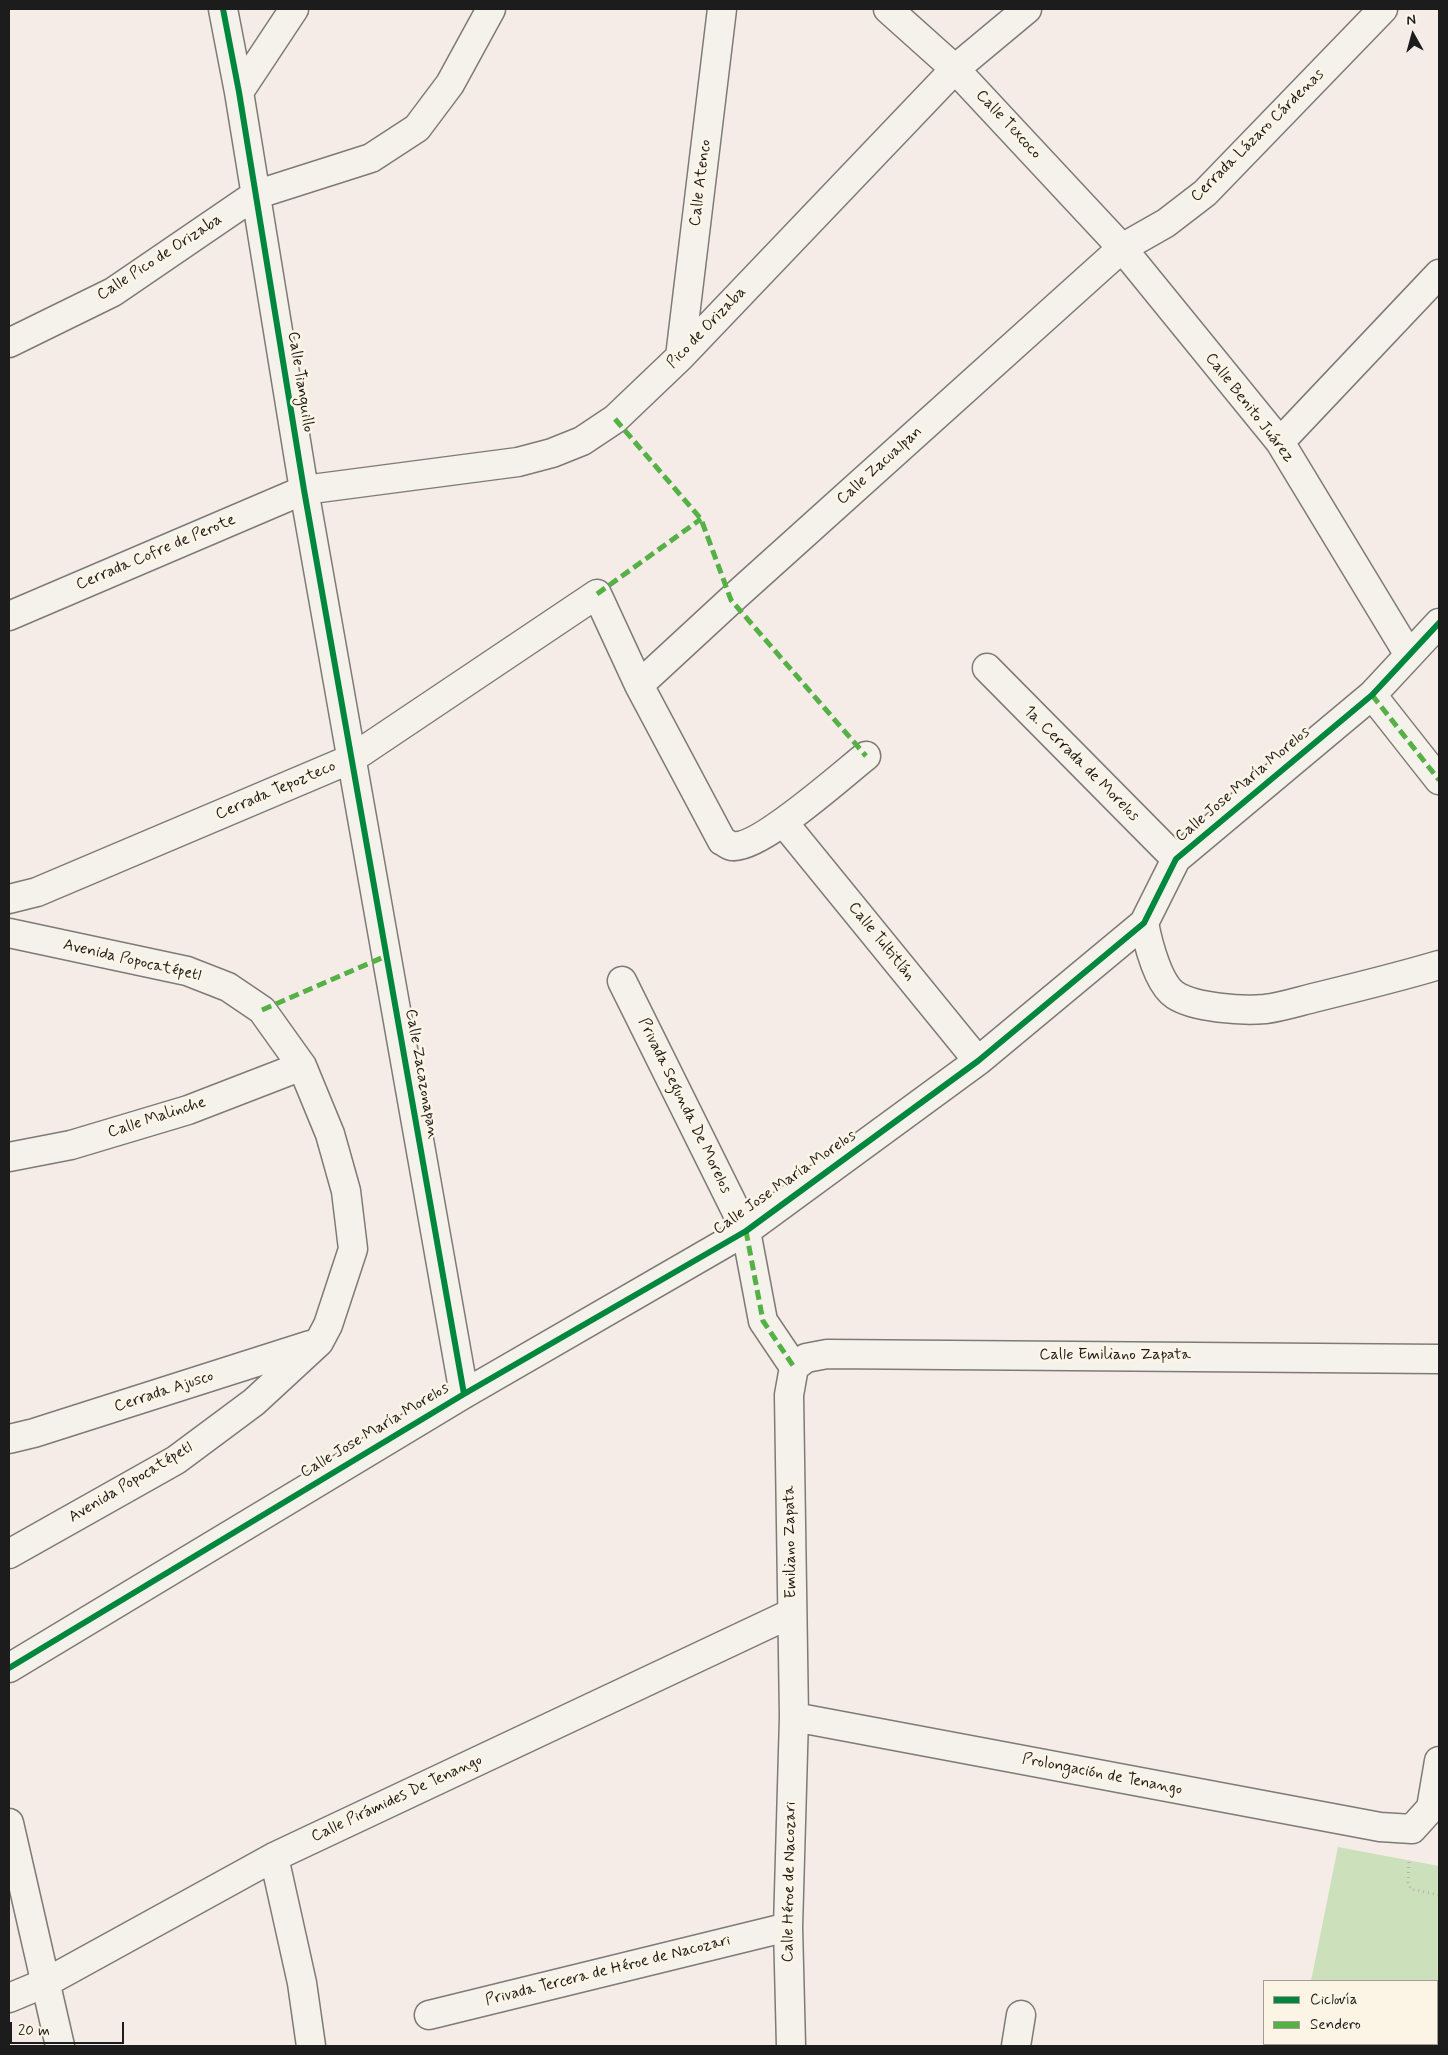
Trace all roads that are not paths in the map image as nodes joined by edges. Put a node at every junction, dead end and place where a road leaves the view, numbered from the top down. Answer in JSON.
{"nodes":[{"id":1,"x":222,"y":9,"type":"edge"},
{"id":2,"x":294,"y":9,"type":"edge"},
{"id":3,"x":491,"y":9,"type":"edge"},
{"id":4,"x":722,"y":9,"type":"edge"},
{"id":5,"x":888,"y":9,"type":"edge"},
{"id":6,"x":1027,"y":9,"type":"edge"},
{"id":7,"x":1384,"y":9,"type":"edge"},
{"id":8,"x":955,"y":68,"type":"junction"},
{"id":9,"x":240,"y":92,"type":"junction"},
{"id":10,"x":255,"y":195,"type":"junction"},
{"id":11,"x":1122,"y":248,"type":"junction"},
{"id":12,"x":1439,"y":274,"type":"edge"},
{"id":13,"x":9,"y":343,"type":"edge"},
{"id":14,"x":680,"y":357,"type":"junction"},
{"id":15,"x":1280,"y":442,"type":"junction"},
{"id":16,"x":304,"y":490,"type":"junction"},
{"id":17,"x":9,"y":616,"type":"edge"},
{"id":18,"x":1439,"y":623,"type":"edge"},
{"id":19,"x":1409,"y":655,"type":"junction"},
{"id":20,"x":1439,"y":655,"type":"edge"},
{"id":21,"x":987,"y":668,"type":"dead end"},
{"id":22,"x":639,"y":685,"type":"junction"},
{"id":23,"x":1372,"y":695,"type":"junction"},
{"id":24,"x":866,"y":756,"type":"dead end"},
{"id":25,"x":351,"y":759,"type":"junction"},
{"id":26,"x":1439,"y":780,"type":"edge"},
{"id":27,"x":784,"y":823,"type":"junction"},
{"id":28,"x":1176,"y":859,"type":"junction"},
{"id":29,"x":9,"y":899,"type":"edge"},
{"id":30,"x":1144,"y":923,"type":"junction"},
{"id":31,"x":9,"y":933,"type":"edge"},
{"id":32,"x":1439,"y":965,"type":"edge"},
{"id":33,"x":622,"y":982,"type":"dead end"},
{"id":34,"x":978,"y":1061,"type":"junction"},
{"id":35,"x":302,"y":1066,"type":"junction"},
{"id":36,"x":9,"y":1157,"type":"edge"},
{"id":37,"x":746,"y":1231,"type":"junction"},
{"id":38,"x":319,"y":1342,"type":"junction"},
{"id":39,"x":1439,"y":1359,"type":"edge"},
{"id":40,"x":794,"y":1367,"type":"junction"},
{"id":41,"x":464,"y":1394,"type":"junction"},
{"id":42,"x":9,"y":1439,"type":"edge"},
{"id":43,"x":9,"y":1554,"type":"edge"},
{"id":44,"x":792,"y":1613,"type":"junction"},
{"id":45,"x":9,"y":1668,"type":"edge"},
{"id":46,"x":794,"y":1717,"type":"junction"},
{"id":47,"x":1439,"y":1761,"type":"edge"},
{"id":48,"x":9,"y":1831,"type":"edge"},
{"id":49,"x":274,"y":1857,"type":"junction"},
{"id":50,"x":788,"y":1927,"type":"junction"},
{"id":51,"x":44,"y":1983,"type":"junction"},
{"id":52,"x":9,"y":1998,"type":"edge"},
{"id":53,"x":429,"y":2015,"type":"dead end"},
{"id":54,"x":1021,"y":2015,"type":"dead end"},
{"id":55,"x":60,"y":2046,"type":"edge"},
{"id":56,"x":310,"y":2046,"type":"edge"},
{"id":57,"x":791,"y":2046,"type":"edge"},
{"id":58,"x":1016,"y":2046,"type":"edge"}],
"edges":[{"from":1,"to":9,"type":"street","name":"Calle Tianguillo"},
{"from":2,"to":9,"type":"street"},
{"from":3,"to":10,"type":"street","name":"Calle Pico de Orizaba"},
{"from":4,"to":14,"type":"street","name":"Calle Atenco"},
{"from":5,"to":8,"type":"street","name":"Calle Texcoco"},
{"from":6,"to":8,"type":"street","name":"Pico de Orizaba"},
{"from":7,"to":11,"type":"street","name":"Cerrada Lázaro Cárdenas"},
{"from":8,"to":11,"type":"street","name":"Calle Texcoco"},
{"from":8,"to":14,"type":"street","name":"Pico de Orizaba"},
{"from":9,"to":10,"type":"street","name":"Calle Tianguillo"},
{"from":10,"to":13,"type":"street","name":"Calle Pico de Orizaba"},
{"from":10,"to":16,"type":"street","name":"Calle Tianguillo"},
{"from":11,"to":15,"type":"street","name":"Calle Benito Juárez"},
{"from":11,"to":22,"type":"street","name":"Calle Zacualpan"},
{"from":12,"to":15,"type":"street"},
{"from":14,"to":16,"type":"street","name":"Pico de Orizaba"},
{"from":15,"to":19,"type":"street","name":"Calle Benito Juárez"},
{"from":16,"to":17,"type":"street","name":"Cerrada Cofre de Perote"},
{"from":16,"to":25,"type":"street","name":"Calle Tianguillo"},
{"from":18,"to":19,"type":"street","name":"Calle Jose María Morelos"},
{"from":19,"to":20,"type":"street"},
{"from":19,"to":23,"type":"street","name":"Calle Jose María Morelos"},
{"from":21,"to":28,"type":"street","name":"1a. Cerrada de Morelos"},
{"from":22,"to":25,"type":"street","name":"Cerrada Tepozteco"},
{"from":22,"to":27,"type":"street"},
{"from":23,"to":26,"type":"street"},
{"from":23,"to":28,"type":"street","name":"Calle Jose María Morelos"},
{"from":24,"to":27,"type":"street"},
{"from":25,"to":29,"type":"street","name":"Cerrada Tepozteco"},
{"from":25,"to":41,"type":"street","name":"Calle Zacazonapan"},
{"from":27,"to":34,"type":"street","name":"Calle Tultitlán"},
{"from":28,"to":30,"type":"street","name":"Calle Jose María Morelos"},
{"from":30,"to":32,"type":"street"},
{"from":30,"to":34,"type":"street","name":"Calle Jose María Morelos"},
{"from":31,"to":35,"type":"street","name":"Avenida Popocatépetl"},
{"from":33,"to":37,"type":"street","name":"Privada Segunda De Morelos"},
{"from":34,"to":37,"type":"street","name":"Calle Jose María Morelos"},
{"from":35,"to":36,"type":"street","name":"Calle Malinche"},
{"from":35,"to":38,"type":"street","name":"Avenida Popocatépetl"},
{"from":37,"to":40,"type":"street"},
{"from":37,"to":41,"type":"street","name":"Calle Jose María Morelos"},
{"from":38,"to":42,"type":"street","name":"Cerrada Ajusco"},
{"from":38,"to":43,"type":"street","name":"Avenida Popocatépetl"},
{"from":39,"to":40,"type":"street","name":"Calle Emiliano Zapata"},
{"from":40,"to":44,"type":"street","name":"Emiliano Zapata"},
{"from":41,"to":45,"type":"street","name":"Calle Jose María Morelos"},
{"from":44,"to":46,"type":"street","name":"Emiliano Zapata"},
{"from":44,"to":49,"type":"street","name":"Calle Pirámides De Tenango"},
{"from":46,"to":47,"type":"street","name":"Prolongación de Tenango"},
{"from":46,"to":50,"type":"street","name":"Calle Héroe de Nacozari"},
{"from":48,"to":51,"type":"street"},
{"from":49,"to":51,"type":"street","name":"Calle Pirámides De Tenango"},
{"from":49,"to":56,"type":"street"},
{"from":50,"to":53,"type":"street","name":"Privada Tercera de Héroe de Nacozari"},
{"from":50,"to":57,"type":"street","name":"Calle Héroe de Nacozari"},
{"from":51,"to":52,"type":"street","name":"Calle Pirámides De Tenango"},
{"from":51,"to":55,"type":"street"},
{"from":54,"to":58,"type":"street"}]}
